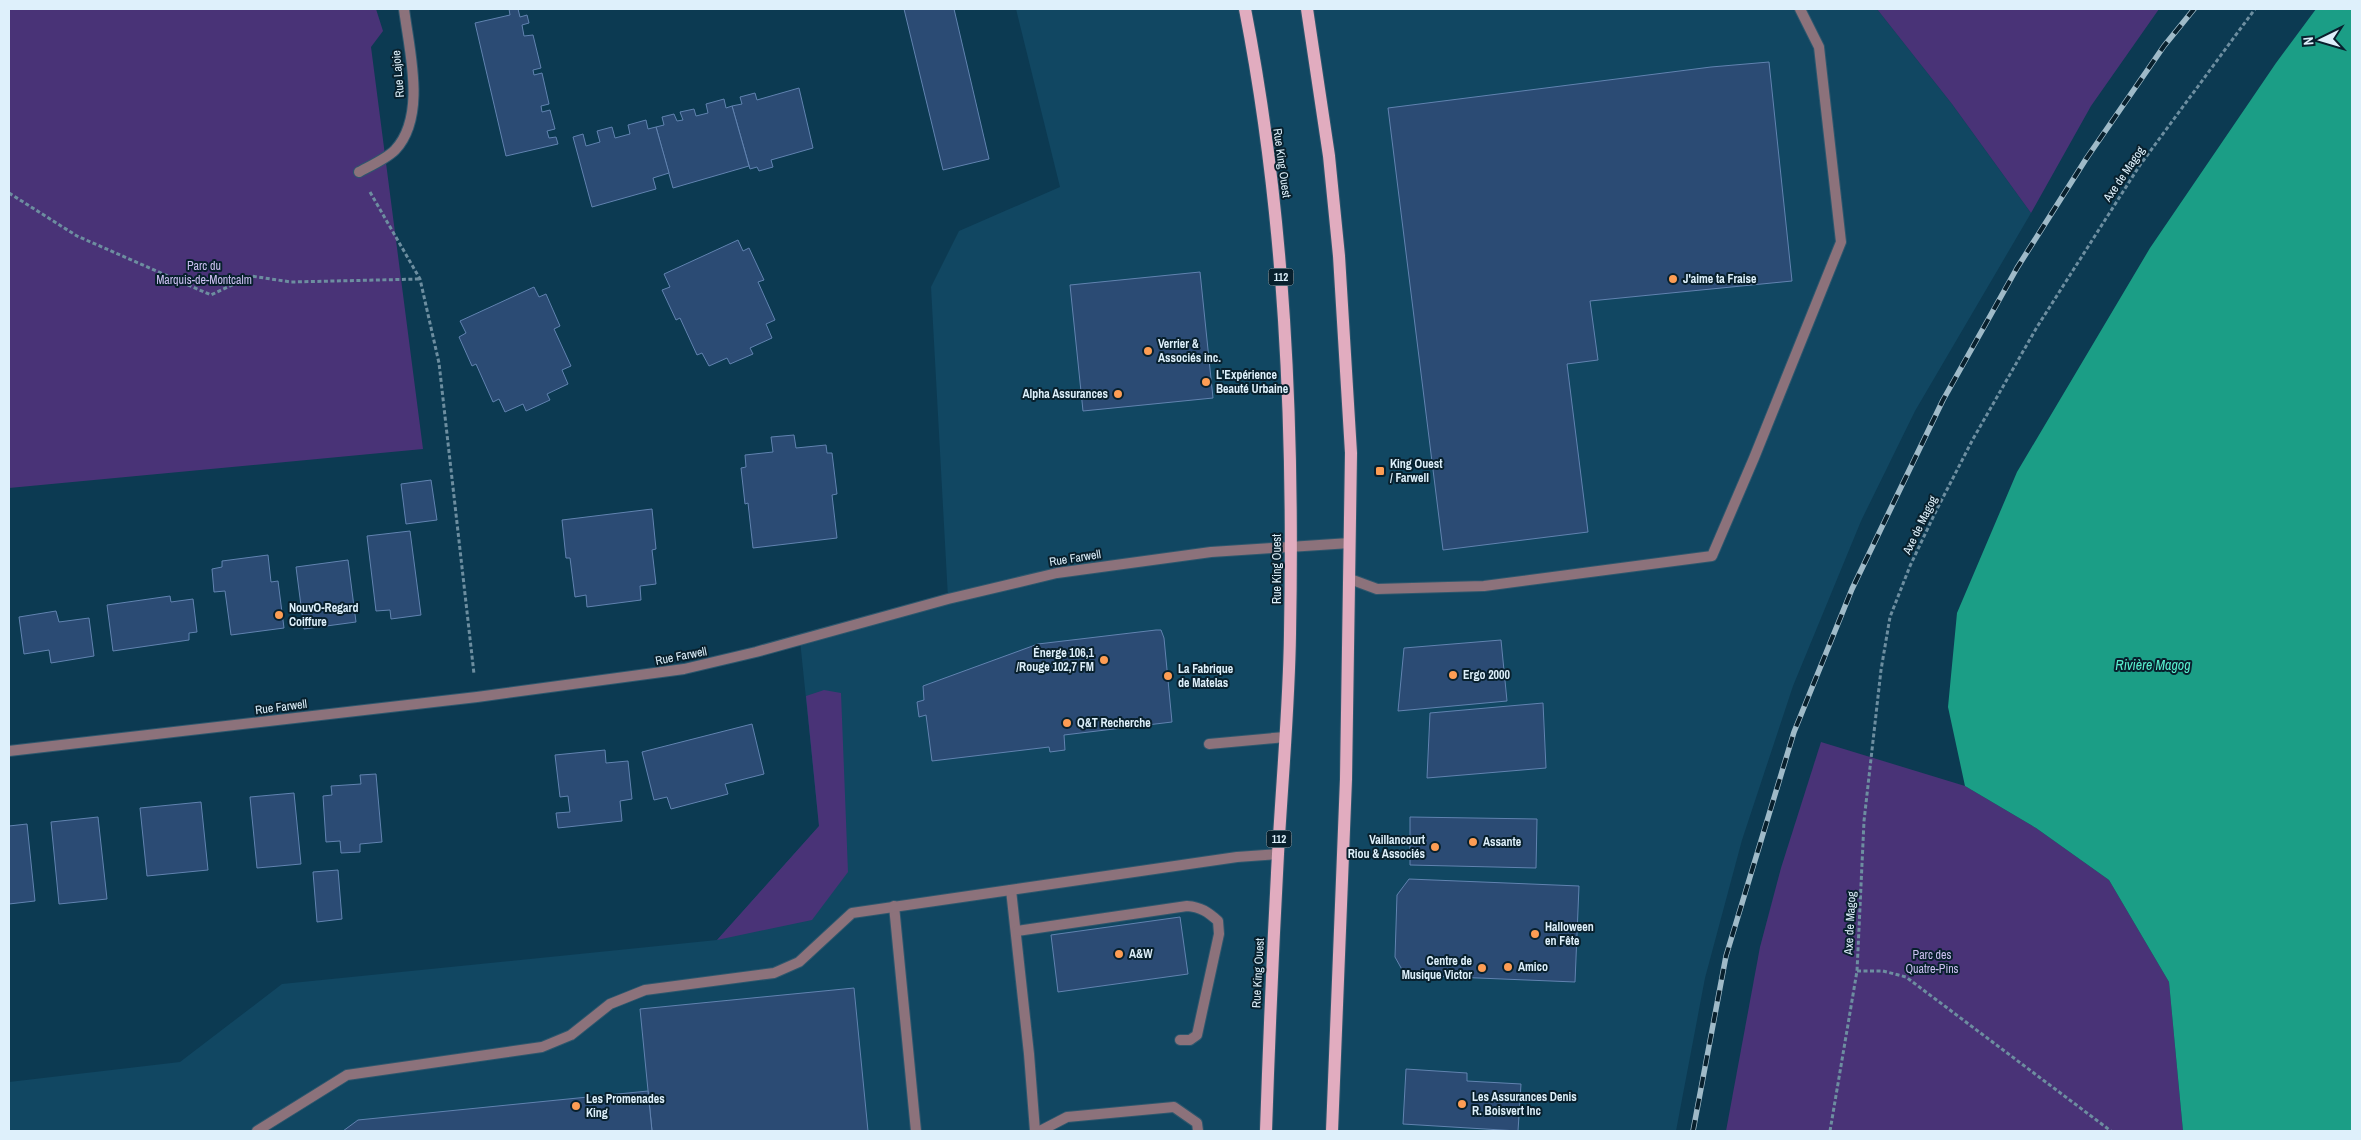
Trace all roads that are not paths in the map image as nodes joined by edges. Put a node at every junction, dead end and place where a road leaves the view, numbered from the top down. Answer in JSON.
{"nodes":[{"id":1,"x":404,"y":9,"type":"edge"},
{"id":2,"x":1245,"y":9,"type":"edge"},
{"id":3,"x":1307,"y":9,"type":"edge"},
{"id":4,"x":1800,"y":9,"type":"edge"},
{"id":5,"x":359,"y":172,"type":"road end"},
{"id":6,"x":1350,"y":543,"type":"junction"},
{"id":7,"x":1291,"y":547,"type":"junction"},
{"id":8,"x":1350,"y":579,"type":"junction"},
{"id":9,"x":1285,"y":737,"type":"junction"},
{"id":10,"x":1209,"y":744,"type":"dead end"},
{"id":11,"x":9,"y":751,"type":"edge"},
{"id":12,"x":1278,"y":854,"type":"junction"},
{"id":13,"x":1012,"y":890,"type":"junction"},
{"id":14,"x":894,"y":906,"type":"junction"},
{"id":15,"x":1017,"y":931,"type":"junction"},
{"id":16,"x":1180,"y":1040,"type":"dead end"},
{"id":17,"x":257,"y":1131,"type":"edge"},
{"id":18,"x":916,"y":1131,"type":"edge"},
{"id":19,"x":1035,"y":1131,"type":"edge"},
{"id":20,"x":1040,"y":1131,"type":"edge"},
{"id":21,"x":1198,"y":1131,"type":"edge"},
{"id":22,"x":1266,"y":1131,"type":"edge"},
{"id":23,"x":1332,"y":1131,"type":"edge"}],
"edges":[{"from":1,"to":5,"type":"street","name":"Rue Lajoie"},
{"from":2,"to":7,"type":"main road","name":"Rue King Ouest","number":"112"},
{"from":3,"to":6,"type":"main road"},
{"from":4,"to":8,"type":"street"},
{"from":6,"to":7,"type":"street","name":"Rue Farwell"},
{"from":6,"to":8,"type":"main road"},
{"from":7,"to":9,"type":"main road","name":"Rue King Ouest","number":"112"},
{"from":7,"to":11,"type":"street","name":"Rue Farwell"},
{"from":8,"to":23,"type":"main road"},
{"from":9,"to":10,"type":"street"},
{"from":9,"to":12,"type":"main road","name":"Rue King Ouest","number":"112"},
{"from":12,"to":13,"type":"street"},
{"from":12,"to":22,"type":"main road","name":"Rue King Ouest","number":"112"},
{"from":13,"to":14,"type":"street"},
{"from":13,"to":15,"type":"street"},
{"from":14,"to":17,"type":"street"},
{"from":14,"to":18,"type":"street"},
{"from":15,"to":16,"type":"street"},
{"from":15,"to":19,"type":"street"},
{"from":20,"to":21,"type":"street"}]}
